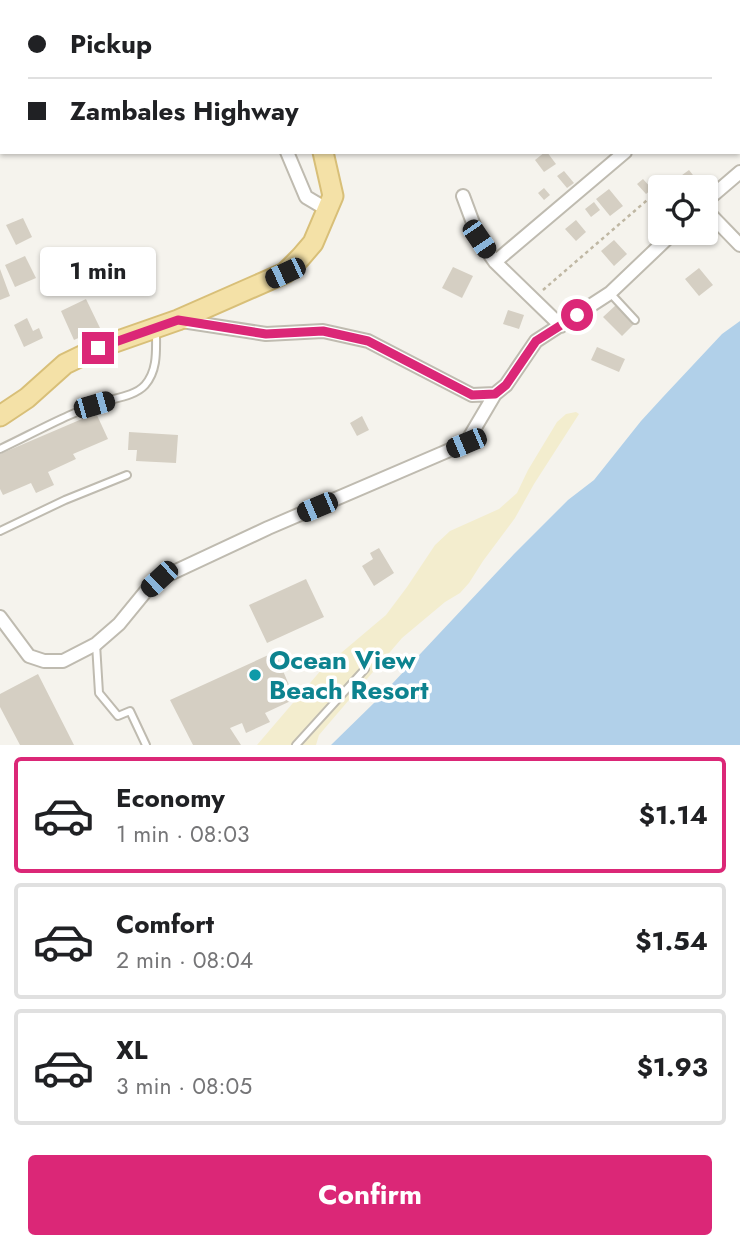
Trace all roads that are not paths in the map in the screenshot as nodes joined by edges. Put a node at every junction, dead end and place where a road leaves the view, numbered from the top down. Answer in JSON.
{"nodes":[{"id":1,"x":288,"y":154,"type":"edge"},
{"id":2,"x":323,"y":154,"type":"edge"},
{"id":3,"x":623,"y":154,"type":"edge"},
{"id":4,"x":740,"y":172,"type":"edge"},
{"id":5,"x":718,"y":191,"type":"edge"},
{"id":6,"x":463,"y":196,"type":"dead end"},
{"id":7,"x":328,"y":210,"type":"junction"},
{"id":8,"x":718,"y":222,"type":"edge"},
{"id":9,"x":660,"y":245,"type":"edge"},
{"id":10,"x":740,"y":245,"type":"edge"},
{"id":11,"x":495,"y":262,"type":"junction"},
{"id":12,"x":610,"y":293,"type":"junction"},
{"id":13,"x":178,"y":320,"type":"junction"},
{"id":14,"x":635,"y":320,"type":"dead end"},
{"id":15,"x":561,"y":326,"type":"junction"},
{"id":16,"x":156,"y":327,"type":"junction"},
{"id":17,"x":495,"y":394,"type":"junction"},
{"id":18,"x":0,"y":416,"type":"edge"},
{"id":19,"x":0,"y":449,"type":"edge"},
{"id":20,"x":127,"y":475,"type":"dead end"},
{"id":21,"x":0,"y":531,"type":"edge"},
{"id":22,"x":0,"y":617,"type":"edge"},
{"id":23,"x":96,"y":644,"type":"junction"},
{"id":24,"x":365,"y":669,"type":"dead end"},
{"id":25,"x":146,"y":745,"type":"edge"},
{"id":26,"x":296,"y":745,"type":"edge"}],
"edges":[{"from":1,"to":7,"type":"street"},
{"from":2,"to":7,"type":"main road"},
{"from":3,"to":11,"type":"street"},
{"from":4,"to":5,"type":"street"},
{"from":6,"to":11,"type":"street"},
{"from":7,"to":13,"type":"main road"},
{"from":8,"to":10,"type":"street"},
{"from":9,"to":12,"type":"street"},
{"from":11,"to":15,"type":"street"},
{"from":12,"to":14,"type":"lane"},
{"from":12,"to":15,"type":"street"},
{"from":13,"to":16,"type":"main road"},
{"from":13,"to":17,"type":"street"},
{"from":15,"to":17,"type":"street"},
{"from":16,"to":18,"type":"main road"},
{"from":16,"to":19,"type":"lane"},
{"from":17,"to":23,"type":"street"},
{"from":20,"to":21,"type":"lane"},
{"from":22,"to":23,"type":"street"},
{"from":23,"to":25,"type":"lane"},
{"from":24,"to":26,"type":"lane"}]}
